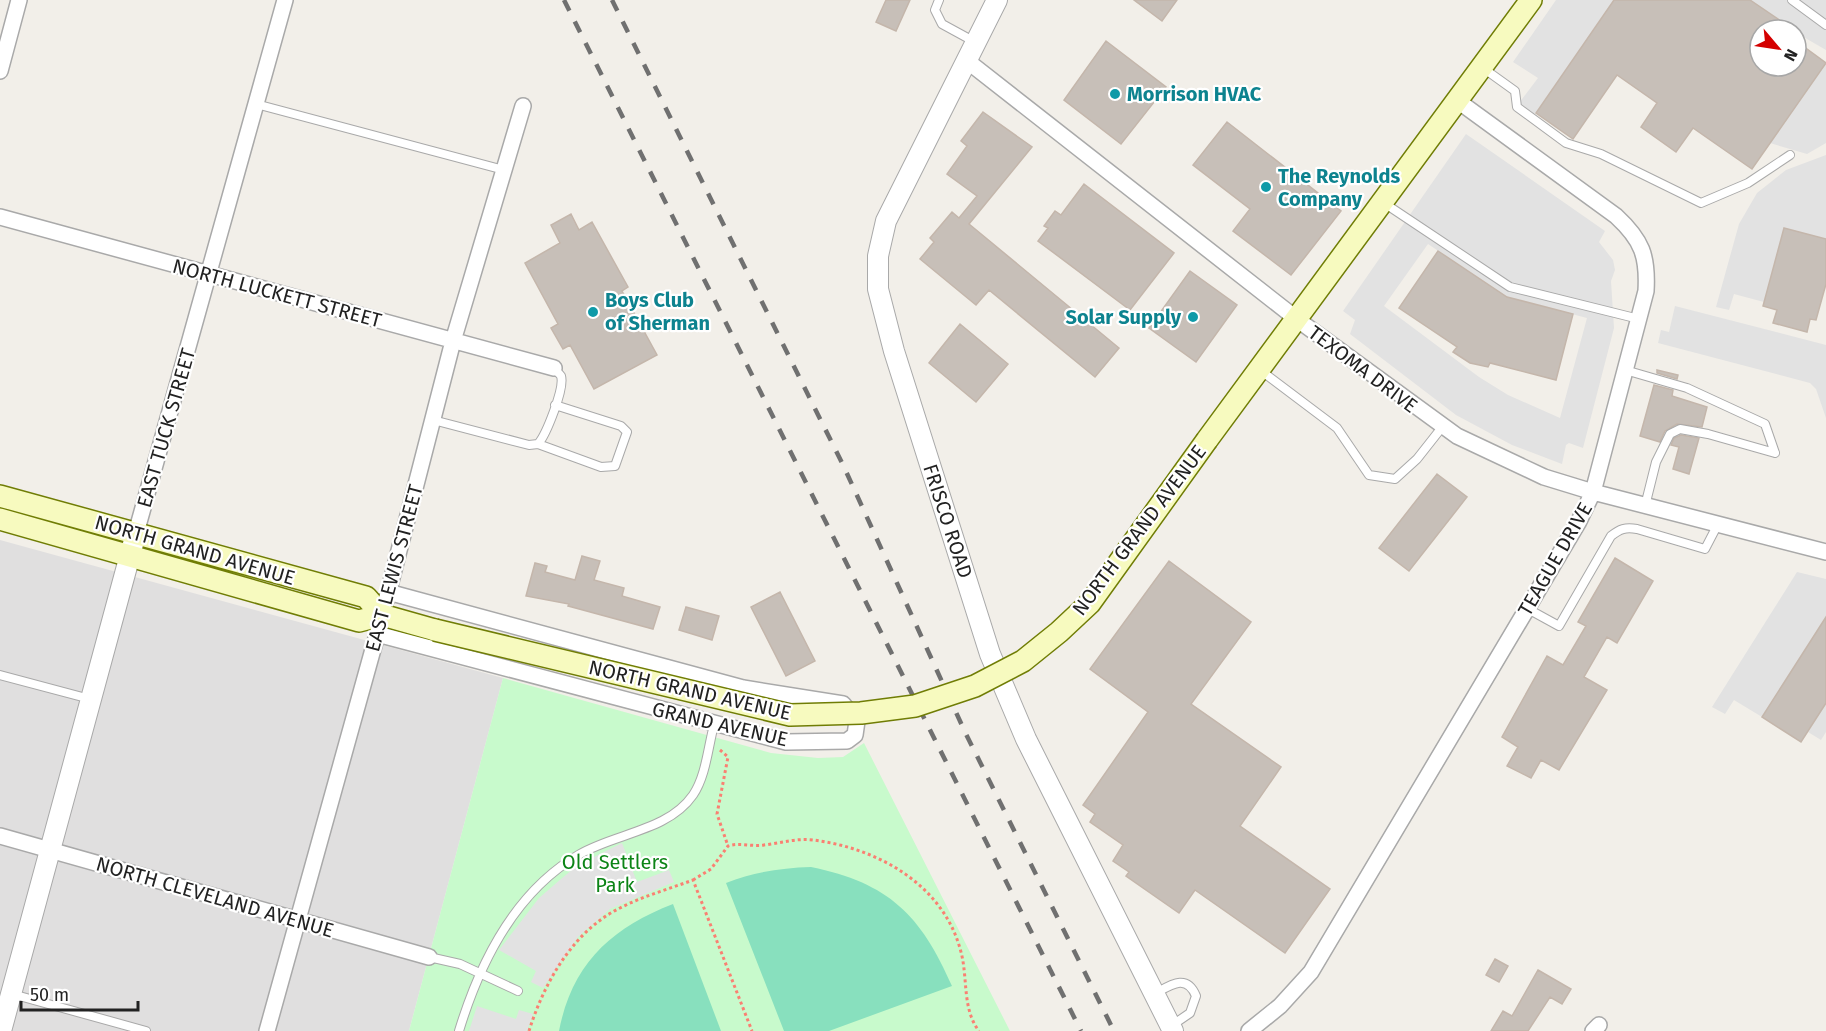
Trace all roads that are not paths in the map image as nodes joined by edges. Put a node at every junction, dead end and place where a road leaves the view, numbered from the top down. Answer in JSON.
{"nodes":[{"id":1,"x":19,"y":0,"type":"edge"},
{"id":2,"x":285,"y":0,"type":"edge"},
{"id":3,"x":939,"y":0,"type":"edge"},
{"id":4,"x":996,"y":0,"type":"edge"},
{"id":5,"x":1531,"y":0,"type":"edge"},
{"id":6,"x":1792,"y":0,"type":"edge"},
{"id":7,"x":1826,"y":25,"type":"edge"},
{"id":8,"x":5,"y":32,"type":"edge"},
{"id":9,"x":975,"y":42,"type":"junction"},
{"id":10,"x":966,"y":60,"type":"junction"},
{"id":11,"x":1482,"y":68,"type":"junction"},
{"id":12,"x":0,"y":71,"type":"edge"},
{"id":13,"x":1458,"y":102,"type":"junction"},
{"id":14,"x":256,"y":104,"type":"junction"},
{"id":15,"x":523,"y":106,"type":"dead end"},
{"id":16,"x":1790,"y":155,"type":"dead end"},
{"id":17,"x":504,"y":170,"type":"junction"},
{"id":18,"x":1384,"y":203,"type":"junction"},
{"id":19,"x":0,"y":217,"type":"edge"},
{"id":20,"x":209,"y":275,"type":"junction"},
{"id":21,"x":1639,"y":319,"type":"junction"},
{"id":22,"x":1298,"y":320,"type":"junction"},
{"id":23,"x":453,"y":341,"type":"junction"},
{"id":24,"x":554,"y":368,"type":"joint"},
{"id":25,"x":1260,"y":370,"type":"junction"},
{"id":26,"x":1625,"y":370,"type":"junction"},
{"id":27,"x":555,"y":405,"type":"junction"},
{"id":28,"x":433,"y":420,"type":"junction"},
{"id":29,"x":1443,"y":426,"type":"junction"},
{"id":30,"x":538,"y":444,"type":"junction"},
{"id":31,"x":1593,"y":492,"type":"junction"},
{"id":32,"x":0,"y":496,"type":"edge"},
{"id":33,"x":1645,"y":506,"type":"junction"},
{"id":34,"x":0,"y":519,"type":"edge"},
{"id":35,"x":1718,"y":524,"type":"junction"},
{"id":36,"x":136,"y":533,"type":"junction"},
{"id":37,"x":1826,"y":552,"type":"edge"},
{"id":38,"x":131,"y":555,"type":"junction"},
{"id":39,"x":388,"y":592,"type":"junction"},
{"id":40,"x":1528,"y":609,"type":"junction"},
{"id":41,"x":379,"y":624,"type":"junction"},
{"id":42,"x":0,"y":675,"type":"edge"},
{"id":43,"x":92,"y":699,"type":"junction"},
{"id":44,"x":714,"y":725,"type":"junction"},
{"id":45,"x":0,"y":836,"type":"edge"},
{"id":46,"x":50,"y":850,"type":"junction"},
{"id":47,"x":297,"y":921,"type":"junction"},
{"id":48,"x":429,"y":957,"type":"joint"},
{"id":49,"x":479,"y":973,"type":"junction"},
{"id":50,"x":518,"y":991,"type":"dead end"},
{"id":51,"x":11,"y":994,"type":"junction"},
{"id":52,"x":1154,"y":994,"type":"junction"},
{"id":53,"x":1172,"y":1029,"type":"edge"},
{"id":54,"x":1,"y":1031,"type":"edge"},
{"id":55,"x":146,"y":1031,"type":"edge"},
{"id":56,"x":267,"y":1031,"type":"edge"},
{"id":57,"x":459,"y":1031,"type":"edge"},
{"id":58,"x":1249,"y":1031,"type":"edge"}],
"edges":[{"from":1,"to":8,"type":"street"},
{"from":2,"to":14,"type":"street","name":"EAST TUCK STREET"},
{"from":3,"to":9,"type":"lane"},
{"from":4,"to":9,"type":"street","name":"FRISCO ROAD"},
{"from":5,"to":11,"type":"main road","name":"NORTH GRAND AVENUE"},
{"from":6,"to":7,"type":"lane"},
{"from":8,"to":12,"type":"street"},
{"from":9,"to":10,"type":"street","name":"FRISCO ROAD"},
{"from":10,"to":22,"type":"street","name":"TEXOMA DRIVE"},
{"from":10,"to":52,"type":"street","name":"FRISCO ROAD"},
{"from":11,"to":13,"type":"main road","name":"NORTH GRAND AVENUE"},
{"from":11,"to":16,"type":"lane"},
{"from":13,"to":18,"type":"main road","name":"NORTH GRAND AVENUE"},
{"from":13,"to":21,"type":"street","name":"TEAGUE DRIVE"},
{"from":14,"to":17,"type":"lane"},
{"from":14,"to":20,"type":"street","name":"EAST TUCK STREET"},
{"from":15,"to":17,"type":"street","name":"EAST LEWIS STREET"},
{"from":17,"to":23,"type":"street","name":"EAST LEWIS STREET"},
{"from":18,"to":21,"type":"lane"},
{"from":18,"to":22,"type":"main road","name":"NORTH GRAND AVENUE"},
{"from":19,"to":20,"type":"street","name":"NORTH LUCKETT STREET"},
{"from":20,"to":23,"type":"street","name":"NORTH LUCKETT STREET"},
{"from":20,"to":36,"type":"street","name":"EAST TUCK STREET"},
{"from":21,"to":26,"type":"street","name":"TEAGUE DRIVE"},
{"from":22,"to":25,"type":"main road","name":"NORTH GRAND AVENUE"},
{"from":22,"to":29,"type":"street","name":"TEXOMA DRIVE"},
{"from":23,"to":24,"type":"street","name":"NORTH LUCKETT STREET"},
{"from":23,"to":28,"type":"street","name":"EAST LEWIS STREET"},
{"from":24,"to":27,"type":"lane"},
{"from":25,"to":29,"type":"lane"},
{"from":25,"to":41,"type":"main road","name":"NORTH GRAND AVENUE","bridge":true},
{"from":26,"to":31,"type":"street","name":"TEAGUE DRIVE"},
{"from":26,"to":33,"type":"lane"},
{"from":27,"to":30,"type":"lane"},
{"from":27,"to":30,"type":"lane"},
{"from":28,"to":30,"type":"lane"},
{"from":28,"to":39,"type":"street","name":"EAST LEWIS STREET"},
{"from":29,"to":31,"type":"street","name":"TEXOMA DRIVE"},
{"from":31,"to":33,"type":"street","name":"TEXOMA DRIVE"},
{"from":31,"to":40,"type":"street","name":"TEAGUE DRIVE"},
{"from":32,"to":36,"type":"main road","name":"NORTH GRAND AVENUE"},
{"from":33,"to":35,"type":"street","name":"TEXOMA DRIVE"},
{"from":34,"to":38,"type":"main road","name":"NORTH GRAND AVENUE"},
{"from":35,"to":37,"type":"street","name":"TEXOMA DRIVE"},
{"from":35,"to":40,"type":"lane"},
{"from":36,"to":38,"type":"street","name":"EAST TUCK STREET"},
{"from":36,"to":41,"type":"main road","name":"NORTH GRAND AVENUE"},
{"from":38,"to":41,"type":"main road","name":"NORTH GRAND AVENUE"},
{"from":38,"to":43,"type":"street","name":"EAST TUCK STREET"},
{"from":39,"to":41,"type":"street","name":"EAST LEWIS STREET"},
{"from":39,"to":44,"type":"street","name":"GRAND AVENUE"},
{"from":40,"to":58,"type":"street","name":"TEAGUE DRIVE"},
{"from":41,"to":44,"type":"street","name":"GRAND AVENUE"},
{"from":41,"to":47,"type":"street","name":"EAST LEWIS STREET"},
{"from":42,"to":43,"type":"lane"},
{"from":43,"to":46,"type":"street","name":"EAST TUCK STREET"},
{"from":44,"to":49,"type":"lane"},
{"from":45,"to":46,"type":"street","name":"NORTH CLEVELAND AVENUE"},
{"from":46,"to":47,"type":"street","name":"NORTH CLEVELAND AVENUE"},
{"from":46,"to":51,"type":"street","name":"EAST TUCK STREET"},
{"from":47,"to":48,"type":"street","name":"NORTH CLEVELAND AVENUE"},
{"from":47,"to":56,"type":"street","name":"EAST LEWIS STREET"},
{"from":48,"to":49,"type":"lane"},
{"from":49,"to":50,"type":"lane"},
{"from":49,"to":57,"type":"lane"},
{"from":51,"to":54,"type":"street","name":"EAST TUCK STREET"},
{"from":51,"to":55,"type":"lane"},
{"from":52,"to":53,"type":"street","name":"FRISCO ROAD"},
{"from":52,"to":53,"type":"lane"}]}
